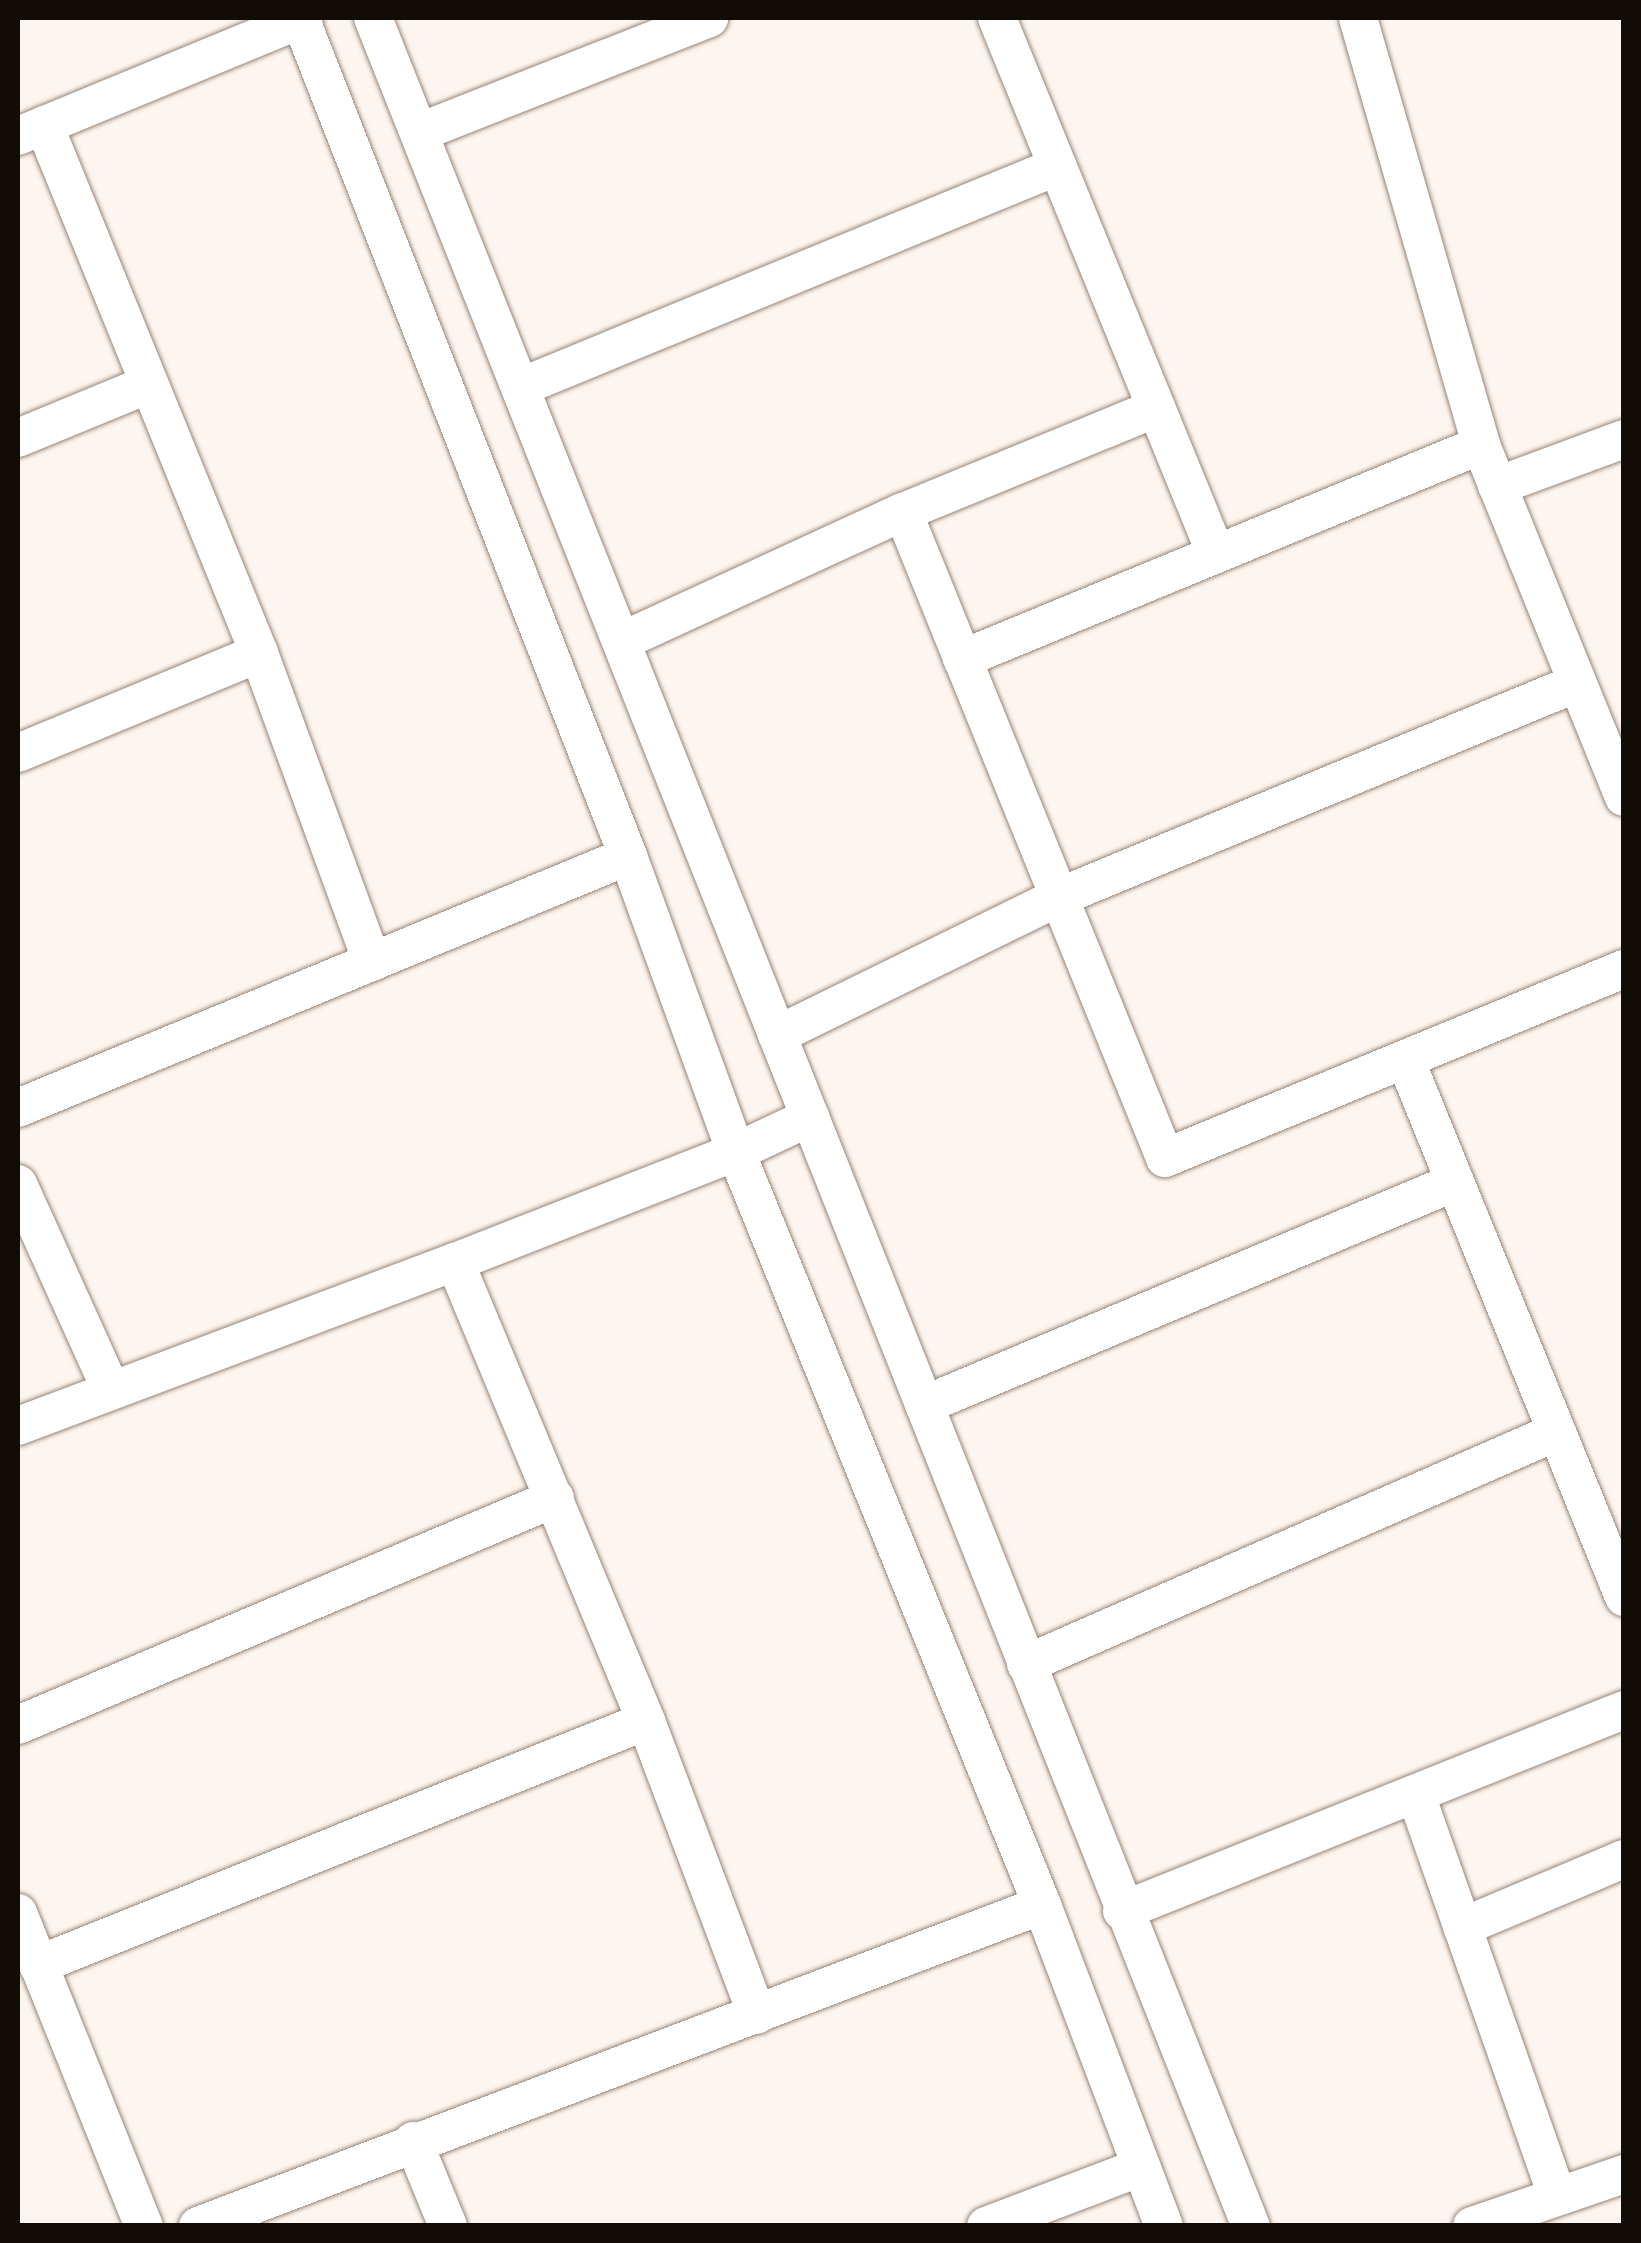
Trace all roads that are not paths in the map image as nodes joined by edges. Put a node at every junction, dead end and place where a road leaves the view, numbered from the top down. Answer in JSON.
{"nodes":[{"id":1,"x":301,"y":18,"type":"edge"},
{"id":2,"x":373,"y":18,"type":"edge"},
{"id":3,"x":709,"y":18,"type":"edge"},
{"id":4,"x":998,"y":18,"type":"edge"},
{"id":5,"x":1358,"y":18,"type":"edge"},
{"id":6,"x":31,"y":131,"type":"edge"},
{"id":7,"x":420,"y":132,"type":"junction"},
{"id":8,"x":1058,"y":166,"type":"junction"},
{"id":9,"x":149,"y":384,"type":"junction"},
{"id":10,"x":523,"y":386,"type":"junction"},
{"id":11,"x":1156,"y":408,"type":"junction"},
{"id":12,"x":18,"y":438,"type":"edge"},
{"id":13,"x":1624,"y":439,"type":"edge"},
{"id":14,"x":1481,"y":445,"type":"junction"},
{"id":15,"x":1497,"y":486,"type":"junction"},
{"id":16,"x":903,"y":512,"type":"junction"},
{"id":17,"x":1216,"y":554,"type":"junction"},
{"id":18,"x":622,"y":641,"type":"junction"},
{"id":19,"x":258,"y":654,"type":"junction"},
{"id":20,"x":962,"y":658,"type":"junction"},
{"id":21,"x":1577,"y":683,"type":"junction"},
{"id":22,"x":1614,"y":746,"type":"edge"},
{"id":23,"x":18,"y":753,"type":"edge"},
{"id":24,"x":1624,"y":797,"type":"edge"},
{"id":25,"x":628,"y":856,"type":"junction"},
{"id":26,"x":1060,"y":897,"type":"junction"},
{"id":27,"x":372,"y":962,"type":"junction"},
{"id":28,"x":1624,"y":969,"type":"edge"},
{"id":29,"x":778,"y":1035,"type":"junction"},
{"id":30,"x":1405,"y":1059,"type":"junction"},
{"id":31,"x":18,"y":1108,"type":"edge"},
{"id":32,"x":810,"y":1116,"type":"junction"},
{"id":33,"x":736,"y":1152,"type":"junction"},
{"id":34,"x":1454,"y":1182,"type":"junction"},
{"id":35,"x":18,"y":1184,"type":"edge"},
{"id":36,"x":456,"y":1262,"type":"junction"},
{"id":37,"x":110,"y":1390,"type":"junction"},
{"id":38,"x":924,"y":1405,"type":"junction"},
{"id":39,"x":18,"y":1426,"type":"edge"},
{"id":40,"x":1556,"y":1432,"type":"junction"},
{"id":41,"x":555,"y":1498,"type":"junction"},
{"id":42,"x":1624,"y":1597,"type":"edge"},
{"id":43,"x":1026,"y":1664,"type":"junction"},
{"id":44,"x":1624,"y":1710,"type":"edge"},
{"id":45,"x":646,"y":1721,"type":"junction"},
{"id":46,"x":18,"y":1725,"type":"edge"},
{"id":47,"x":1416,"y":1795,"type":"junction"},
{"id":48,"x":1624,"y":1860,"type":"edge"},
{"id":49,"x":1042,"y":1905,"type":"junction"},
{"id":50,"x":1122,"y":1911,"type":"junction"},
{"id":51,"x":18,"y":1914,"type":"edge"},
{"id":52,"x":1462,"y":1927,"type":"junction"},
{"id":53,"x":38,"y":1965,"type":"junction"},
{"id":54,"x":757,"y":2015,"type":"junction"},
{"id":55,"x":414,"y":2141,"type":"junction"},
{"id":56,"x":1141,"y":2167,"type":"junction"},
{"id":57,"x":1624,"y":2174,"type":"edge"},
{"id":58,"x":1557,"y":2196,"type":"junction"},
{"id":59,"x":144,"y":2226,"type":"edge"},
{"id":60,"x":198,"y":2226,"type":"edge"},
{"id":61,"x":448,"y":2226,"type":"edge"},
{"id":62,"x":986,"y":2226,"type":"edge"},
{"id":63,"x":1164,"y":2226,"type":"edge"},
{"id":64,"x":1251,"y":2226,"type":"edge"},
{"id":65,"x":1472,"y":2226,"type":"edge"}],
"edges":[{"from":1,"to":6,"type":"street"},
{"from":1,"to":25,"type":"street"},
{"from":2,"to":7,"type":"street"},
{"from":3,"to":7,"type":"street"},
{"from":4,"to":8,"type":"street"},
{"from":5,"to":14,"type":"street"},
{"from":6,"to":9,"type":"street"},
{"from":7,"to":10,"type":"street"},
{"from":8,"to":10,"type":"street"},
{"from":8,"to":11,"type":"street"},
{"from":9,"to":12,"type":"street"},
{"from":9,"to":19,"type":"street"},
{"from":10,"to":18,"type":"street"},
{"from":11,"to":16,"type":"street"},
{"from":11,"to":17,"type":"street"},
{"from":13,"to":15,"type":"street"},
{"from":14,"to":15,"type":"street"},
{"from":14,"to":17,"type":"street"},
{"from":15,"to":21,"type":"street"},
{"from":16,"to":18,"type":"street"},
{"from":16,"to":20,"type":"street"},
{"from":17,"to":20,"type":"street"},
{"from":18,"to":29,"type":"street"},
{"from":19,"to":23,"type":"street"},
{"from":19,"to":27,"type":"street"},
{"from":20,"to":26,"type":"street"},
{"from":21,"to":22,"type":"street"},
{"from":21,"to":26,"type":"street"},
{"from":22,"to":24,"type":"street"},
{"from":25,"to":27,"type":"street"},
{"from":25,"to":33,"type":"street"},
{"from":26,"to":29,"type":"street"},
{"from":26,"to":30,"type":"street"},
{"from":27,"to":31,"type":"street"},
{"from":28,"to":30,"type":"street"},
{"from":29,"to":32,"type":"street"},
{"from":30,"to":34,"type":"street"},
{"from":32,"to":33,"type":"street"},
{"from":32,"to":38,"type":"street"},
{"from":33,"to":36,"type":"street"},
{"from":33,"to":49,"type":"street"},
{"from":34,"to":38,"type":"street"},
{"from":34,"to":40,"type":"street"},
{"from":35,"to":37,"type":"street"},
{"from":36,"to":37,"type":"street"},
{"from":36,"to":41,"type":"street"},
{"from":37,"to":39,"type":"street"},
{"from":38,"to":43,"type":"street"},
{"from":40,"to":42,"type":"street"},
{"from":40,"to":43,"type":"street"},
{"from":41,"to":45,"type":"street"},
{"from":41,"to":46,"type":"street"},
{"from":43,"to":50,"type":"street"},
{"from":44,"to":47,"type":"street"},
{"from":45,"to":53,"type":"street"},
{"from":45,"to":54,"type":"street"},
{"from":47,"to":50,"type":"street"},
{"from":47,"to":52,"type":"street"},
{"from":48,"to":52,"type":"street"},
{"from":49,"to":54,"type":"street"},
{"from":49,"to":56,"type":"street"},
{"from":50,"to":64,"type":"street"},
{"from":51,"to":53,"type":"street"},
{"from":52,"to":58,"type":"street"},
{"from":53,"to":59,"type":"street"},
{"from":54,"to":55,"type":"street"},
{"from":55,"to":60,"type":"street"},
{"from":55,"to":61,"type":"street"},
{"from":56,"to":62,"type":"street"},
{"from":56,"to":63,"type":"street"},
{"from":57,"to":58,"type":"street"},
{"from":58,"to":65,"type":"street"}]}
